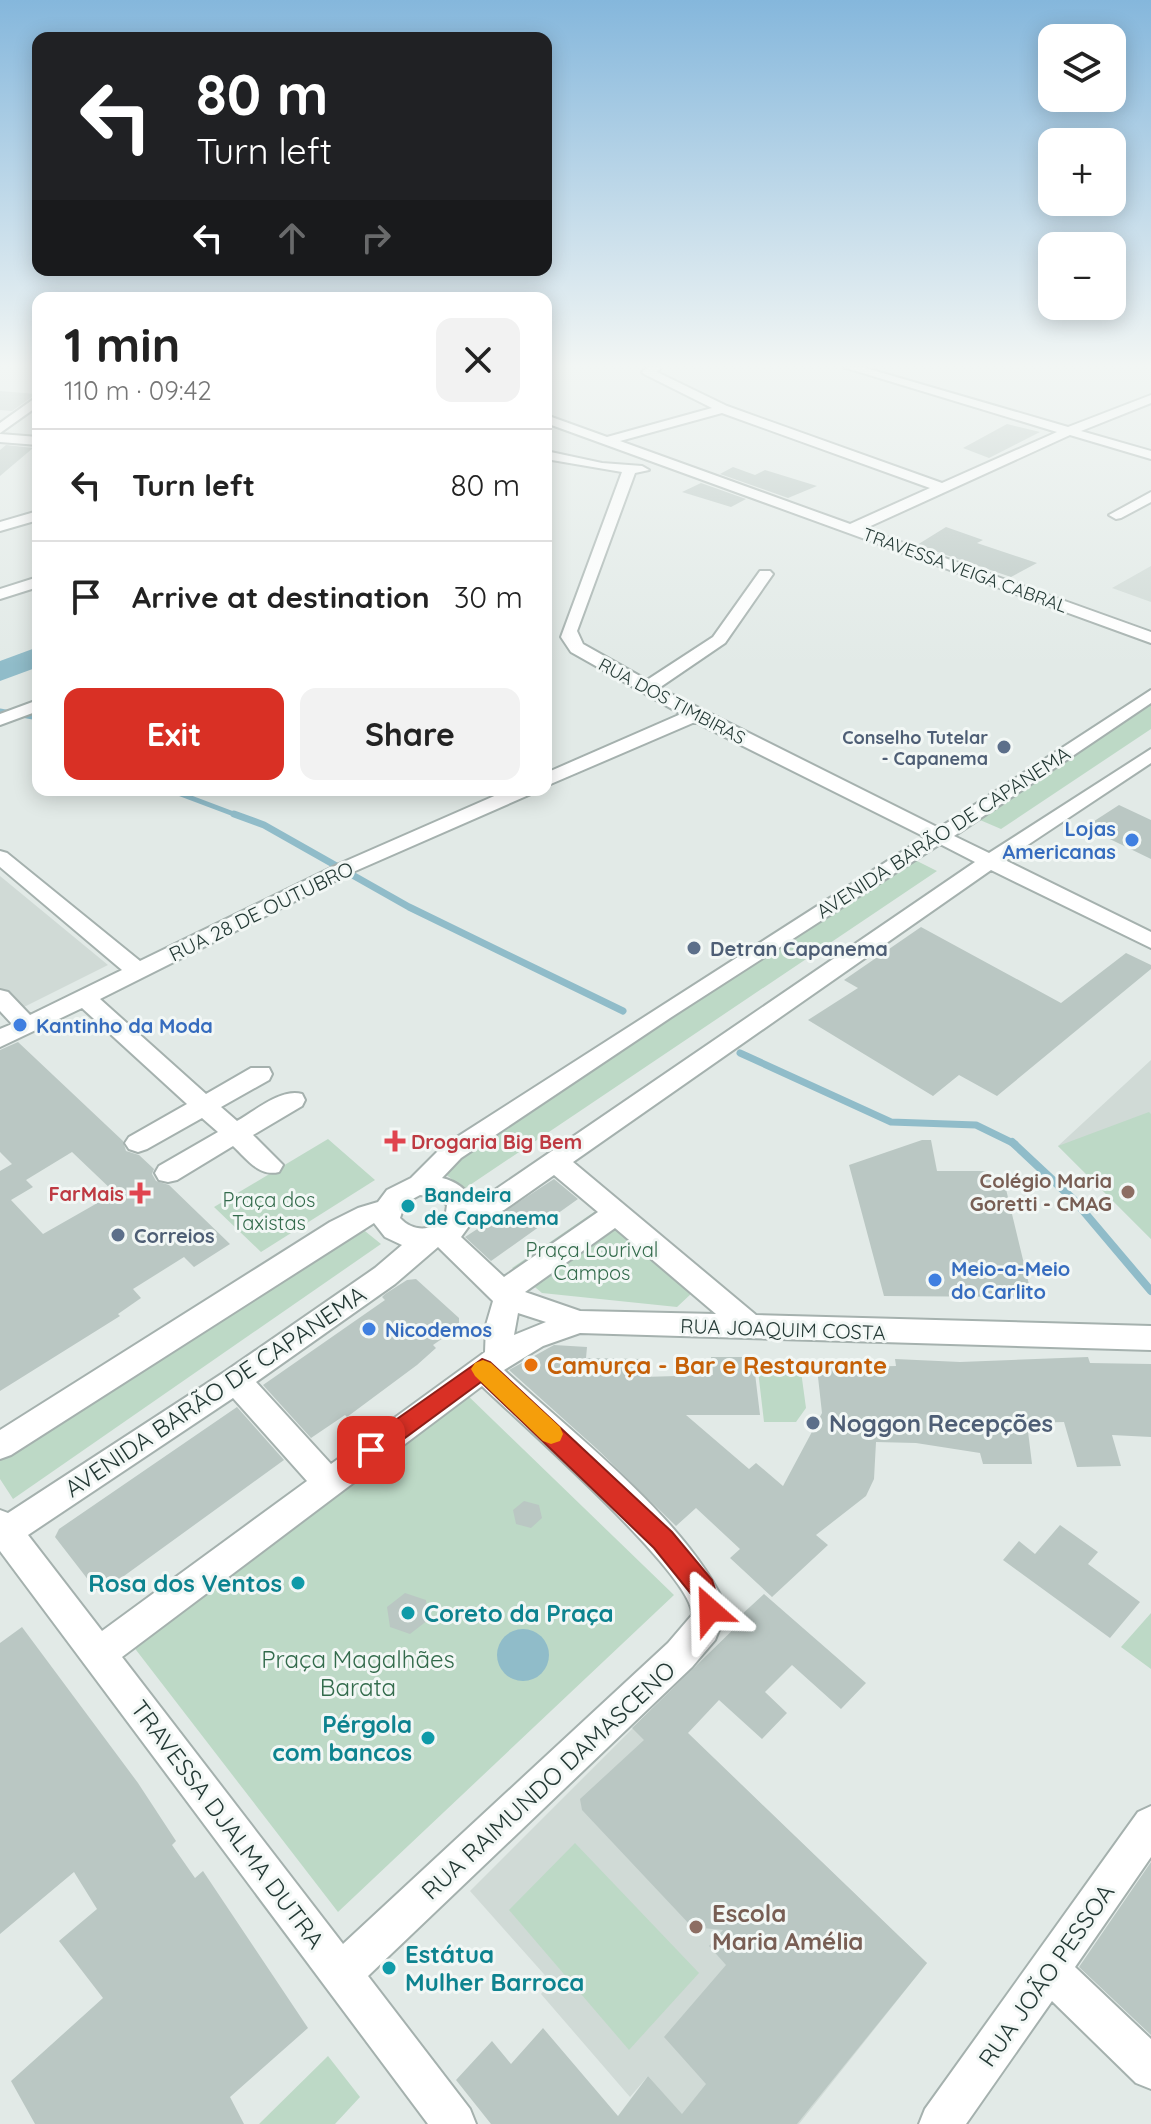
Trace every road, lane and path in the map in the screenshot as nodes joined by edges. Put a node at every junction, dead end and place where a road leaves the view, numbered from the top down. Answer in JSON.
{"nodes":[{"id":1,"x":604,"y":466,"type":"edge"},
{"id":2,"x":675,"y":466,"type":"edge"},
{"id":3,"x":881,"y":466,"type":"edge"},
{"id":4,"x":991,"y":466,"type":"edge"},
{"id":5,"x":629,"y":471,"type":"junction"},
{"id":6,"x":688,"y":471,"type":"junction"},
{"id":7,"x":942,"y":488,"type":"junction"},
{"id":8,"x":1151,"y":496,"type":"edge"},
{"id":9,"x":1116,"y":515,"type":"dead end"},
{"id":10,"x":32,"y":517,"type":"edge"},
{"id":11,"x":0,"y":527,"type":"edge"},
{"id":12,"x":852,"y":529,"type":"junction"},
{"id":13,"x":765,"y":574,"type":"dead end"},
{"id":14,"x":0,"y":576,"type":"edge"},
{"id":15,"x":32,"y":584,"type":"edge"},
{"id":16,"x":20,"y":587,"type":"junction"},
{"id":17,"x":0,"y":594,"type":"edge"},
{"id":18,"x":1151,"y":638,"type":"edge"},
{"id":19,"x":647,"y":688,"type":"junction"},
{"id":20,"x":1151,"y":695,"type":"edge"},
{"id":21,"x":32,"y":708,"type":"edge"},
{"id":22,"x":695,"y":715,"type":"junction"},
{"id":23,"x":0,"y":720,"type":"edge"},
{"id":24,"x":1151,"y":755,"type":"edge"},
{"id":25,"x":552,"y":777,"type":"edge"},
{"id":26,"x":510,"y":796,"type":"edge"},
{"id":27,"x":940,"y":836,"type":"junction"},
{"id":28,"x":0,"y":857,"type":"edge"},
{"id":29,"x":990,"y":861,"type":"junction"},
{"id":30,"x":1151,"y":941,"type":"edge"},
{"id":31,"x":139,"y":972,"type":"junction"},
{"id":32,"x":0,"y":997,"type":"edge"},
{"id":33,"x":85,"y":998,"type":"junction"},
{"id":34,"x":27,"y":1026,"type":"junction"},
{"id":35,"x":0,"y":1039,"type":"edge"},
{"id":36,"x":260,"y":1074,"type":"dead end"},
{"id":37,"x":293,"y":1100,"type":"dead end"},
{"id":38,"x":201,"y":1106,"type":"junction"},
{"id":39,"x":233,"y":1135,"type":"junction"},
{"id":40,"x":138,"y":1143,"type":"dead end"},
{"id":41,"x":555,"y":1161,"type":"junction"},
{"id":42,"x":270,"y":1165,"type":"dead end"},
{"id":43,"x":168,"y":1173,"type":"dead end"},
{"id":44,"x":420,"y":1185,"type":"junction"},
{"id":45,"x":386,"y":1210,"type":"junction"},
{"id":46,"x":615,"y":1214,"type":"junction"},
{"id":47,"x":443,"y":1232,"type":"junction"},
{"id":48,"x":505,"y":1295,"type":"junction"},
{"id":49,"x":580,"y":1322,"type":"junction"},
{"id":50,"x":751,"y":1328,"type":"junction"},
{"id":51,"x":1151,"y":1338,"type":"edge"},
{"id":52,"x":490,"y":1362,"type":"junction"},
{"id":53,"x":236,"y":1380,"type":"junction"},
{"id":54,"x":0,"y":1446,"type":"edge"},
{"id":55,"x":327,"y":1482,"type":"junction"},
{"id":56,"x":2,"y":1531,"type":"edge"},
{"id":57,"x":99,"y":1654,"type":"junction"},
{"id":58,"x":1151,"y":1825,"type":"edge"},
{"id":59,"x":1050,"y":1971,"type":"junction"},
{"id":60,"x":341,"y":1974,"type":"junction"},
{"id":61,"x":1151,"y":2068,"type":"edge"},
{"id":62,"x":455,"y":2124,"type":"edge"},
{"id":63,"x":940,"y":2124,"type":"edge"}],
"edges":[{"from":1,"to":5,"type":"street","name":"TRAVESSA VEIGA CABRAL"},
{"from":2,"to":6,"type":"street","name":"TRAVESSA VEIGA CABRAL"},
{"from":3,"to":7,"type":"street"},
{"from":4,"to":7,"type":"street"},
{"from":5,"to":6,"type":"street","name":"TRAVESSA VEIGA CABRAL"},
{"from":5,"to":19,"type":"street","name":"RUA DOS TIMBIRAS"},
{"from":6,"to":12,"type":"street","name":"TRAVESSA VEIGA CABRAL"},
{"from":7,"to":12,"type":"street"},
{"from":8,"to":9,"type":"street"},
{"from":10,"to":11,"type":"street"},
{"from":12,"to":18,"type":"street","name":"TRAVESSA VEIGA CABRAL"},
{"from":13,"to":19,"type":"street"},
{"from":14,"to":16,"type":"street"},
{"from":15,"to":16,"type":"street"},
{"from":16,"to":17,"type":"street"},
{"from":19,"to":22,"type":"street","name":"RUA DOS TIMBIRAS"},
{"from":20,"to":27,"type":"street","name":"AVENIDA BARÃO DE CAPANEMA"},
{"from":21,"to":23,"type":"street"},
{"from":22,"to":25,"type":"street"},
{"from":22,"to":27,"type":"street","name":"RUA DOS TIMBIRAS"},
{"from":24,"to":29,"type":"street","name":"AVENIDA BARÃO DE CAPANEMA"},
{"from":26,"to":31,"type":"street","name":"RUA 28 DE OUTUBRO"},
{"from":27,"to":29,"type":"street","name":"RUA DOS TIMBIRAS"},
{"from":27,"to":44,"type":"street","name":"AVENIDA BARÃO DE CAPANEMA"},
{"from":28,"to":31,"type":"street"},
{"from":29,"to":30,"type":"street","name":"RUA DOS TIMBIRAS"},
{"from":29,"to":41,"type":"street","name":"AVENIDA BARÃO DE CAPANEMA"},
{"from":31,"to":33,"type":"street","name":"RUA 28 DE OUTUBRO"},
{"from":32,"to":34,"type":"street"},
{"from":33,"to":34,"type":"street","name":"RUA 28 DE OUTUBRO"},
{"from":33,"to":38,"type":"street"},
{"from":34,"to":35,"type":"street","name":"RUA 28 DE OUTUBRO"},
{"from":36,"to":38,"type":"street"},
{"from":37,"to":39,"type":"street"},
{"from":38,"to":39,"type":"street"},
{"from":38,"to":40,"type":"street"},
{"from":39,"to":42,"type":"street"},
{"from":39,"to":43,"type":"street"},
{"from":41,"to":46,"type":"street"},
{"from":41,"to":47,"type":"street","name":"AVENIDA BARÃO DE CAPANEMA"},
{"from":44,"to":45,"type":"street"},
{"from":44,"to":47,"type":"street"},
{"from":45,"to":47,"type":"street"},
{"from":45,"to":54,"type":"street"},
{"from":46,"to":48,"type":"street"},
{"from":46,"to":50,"type":"street"},
{"from":47,"to":48,"type":"street","name":"RUA JOAQUIM COSTA"},
{"from":47,"to":53,"type":"street","name":"AVENIDA BARÃO DE CAPANEMA"},
{"from":48,"to":49,"type":"street","name":"RUA JOAQUIM COSTA"},
{"from":48,"to":52,"type":"street"},
{"from":49,"to":50,"type":"street","name":"RUA JOAQUIM COSTA"},
{"from":49,"to":52,"type":"street"},
{"from":50,"to":51,"type":"street","name":"RUA JOAQUIM COSTA"},
{"from":52,"to":55,"type":"street"},
{"from":52,"to":60,"type":"street","name":"RUA RAIMUNDO DAMASCENO"},
{"from":53,"to":55,"type":"street"},
{"from":53,"to":56,"type":"street","name":"AVENIDA BARÃO DE CAPANEMA"},
{"from":55,"to":57,"type":"street"},
{"from":56,"to":57,"type":"street","name":"TRAVESSA DJALMA DUTRA"},
{"from":57,"to":60,"type":"street","name":"TRAVESSA DJALMA DUTRA"},
{"from":58,"to":59,"type":"street","name":"RUA JOÃO PESSOA"},
{"from":59,"to":61,"type":"street"},
{"from":59,"to":63,"type":"street","name":"RUA JOÃO PESSOA"},
{"from":60,"to":62,"type":"street","name":"TRAVESSA DJALMA DUTRA"}]}
